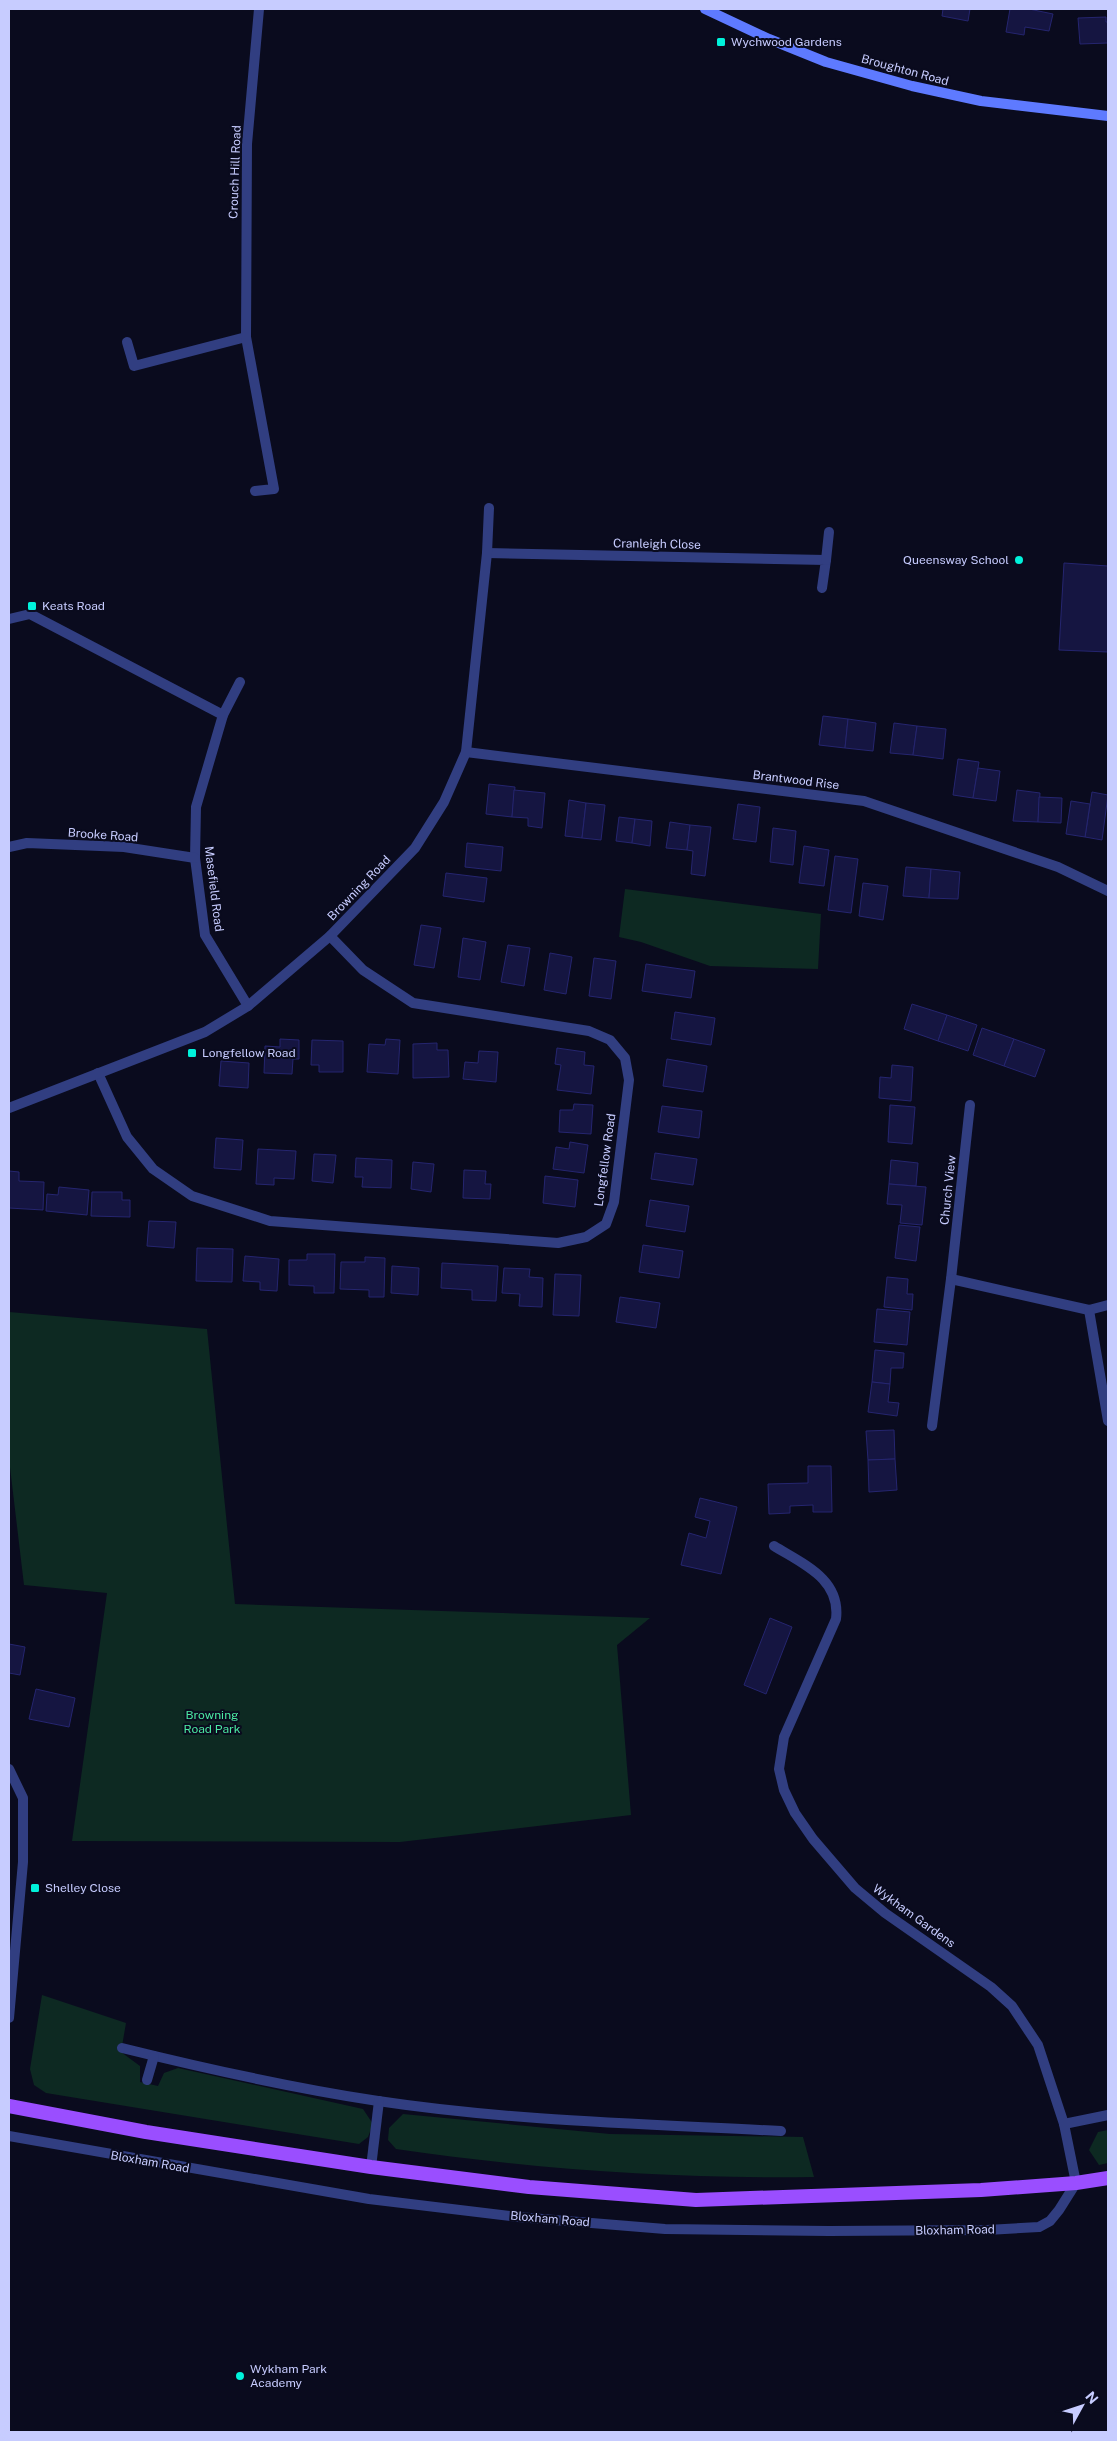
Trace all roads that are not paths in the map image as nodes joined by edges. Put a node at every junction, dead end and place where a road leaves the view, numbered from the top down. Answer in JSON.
{"nodes":[{"id":1,"x":259,"y":9,"type":"edge"},
{"id":2,"x":706,"y":9,"type":"edge"},
{"id":3,"x":1108,"y":116,"type":"edge"},
{"id":4,"x":246,"y":337,"type":"junction"},
{"id":5,"x":127,"y":342,"type":"dead end"},
{"id":6,"x":256,"y":491,"type":"dead end"},
{"id":7,"x":489,"y":508,"type":"dead end"},
{"id":8,"x":829,"y":532,"type":"dead end"},
{"id":9,"x":487,"y":553,"type":"junction"},
{"id":10,"x":826,"y":560,"type":"junction"},
{"id":11,"x":822,"y":588,"type":"dead end"},
{"id":12,"x":9,"y":619,"type":"edge"},
{"id":13,"x":240,"y":682,"type":"dead end"},
{"id":14,"x":223,"y":715,"type":"junction"},
{"id":15,"x":466,"y":752,"type":"junction"},
{"id":16,"x":9,"y":847,"type":"edge"},
{"id":17,"x":195,"y":858,"type":"junction"},
{"id":18,"x":1108,"y":891,"type":"edge"},
{"id":19,"x":330,"y":936,"type":"junction"},
{"id":20,"x":248,"y":1006,"type":"junction"},
{"id":21,"x":98,"y":1072,"type":"junction"},
{"id":22,"x":970,"y":1105,"type":"dead end"},
{"id":23,"x":9,"y":1108,"type":"edge"},
{"id":24,"x":951,"y":1278,"type":"junction"},
{"id":25,"x":1108,"y":1305,"type":"edge"},
{"id":26,"x":1089,"y":1310,"type":"junction"},
{"id":27,"x":1108,"y":1421,"type":"edge"},
{"id":28,"x":932,"y":1426,"type":"dead end"},
{"id":29,"x":774,"y":1546,"type":"dead end"},
{"id":30,"x":9,"y":1769,"type":"edge"},
{"id":31,"x":9,"y":2014,"type":"edge"},
{"id":32,"x":9,"y":2018,"type":"edge"},
{"id":33,"x":122,"y":2048,"type":"dead end"},
{"id":34,"x":154,"y":2056,"type":"junction"},
{"id":35,"x":147,"y":2080,"type":"dead end"},
{"id":36,"x":380,"y":2101,"type":"junction"},
{"id":37,"x":9,"y":2106,"type":"edge"},
{"id":38,"x":1108,"y":2115,"type":"edge"},
{"id":39,"x":1064,"y":2124,"type":"junction"},
{"id":40,"x":781,"y":2131,"type":"dead end"},
{"id":41,"x":9,"y":2136,"type":"edge"},
{"id":42,"x":371,"y":2167,"type":"junction"},
{"id":43,"x":1108,"y":2178,"type":"edge"},
{"id":44,"x":1076,"y":2183,"type":"junction"}],
"edges":[{"from":1,"to":4,"type":"street","name":"Crouch Hill Road"},
{"from":2,"to":3,"type":"main road","name":"Broughton Road"},
{"from":4,"to":5,"type":"street"},
{"from":4,"to":6,"type":"street","name":"Crouch Hill Road"},
{"from":7,"to":9,"type":"street","name":"Browning Road"},
{"from":8,"to":10,"type":"street"},
{"from":9,"to":10,"type":"street","name":"Cranleigh Close"},
{"from":9,"to":15,"type":"street","name":"Browning Road"},
{"from":10,"to":11,"type":"street"},
{"from":12,"to":14,"type":"street"},
{"from":13,"to":14,"type":"street","name":"Masefield Road"},
{"from":14,"to":17,"type":"street","name":"Masefield Road"},
{"from":15,"to":18,"type":"street","name":"Brantwood Rise"},
{"from":15,"to":19,"type":"street","name":"Browning Road"},
{"from":16,"to":17,"type":"street","name":"Brooke Road"},
{"from":17,"to":20,"type":"street","name":"Masefield Road"},
{"from":19,"to":20,"type":"street","name":"Browning Road"},
{"from":19,"to":21,"type":"street","name":"Longfellow Road"},
{"from":20,"to":21,"type":"street","name":"Browning Road"},
{"from":21,"to":23,"type":"street","name":"Browning Road"},
{"from":22,"to":24,"type":"street","name":"Church View"},
{"from":24,"to":26,"type":"street"},
{"from":24,"to":28,"type":"street","name":"Church View"},
{"from":25,"to":26,"type":"street"},
{"from":26,"to":27,"type":"street"},
{"from":29,"to":39,"type":"street","name":"Wykham Gardens"},
{"from":30,"to":31,"type":"street"},
{"from":31,"to":32,"type":"street"},
{"from":33,"to":34,"type":"street"},
{"from":34,"to":35,"type":"street"},
{"from":34,"to":36,"type":"street"},
{"from":36,"to":40,"type":"street"},
{"from":36,"to":42,"type":"street"},
{"from":37,"to":42,"type":"main road"},
{"from":38,"to":39,"type":"street"},
{"from":39,"to":44,"type":"street"},
{"from":41,"to":44,"type":"street","name":"Bloxham Road"},
{"from":42,"to":44,"type":"main road"},
{"from":43,"to":44,"type":"main road"}]}
